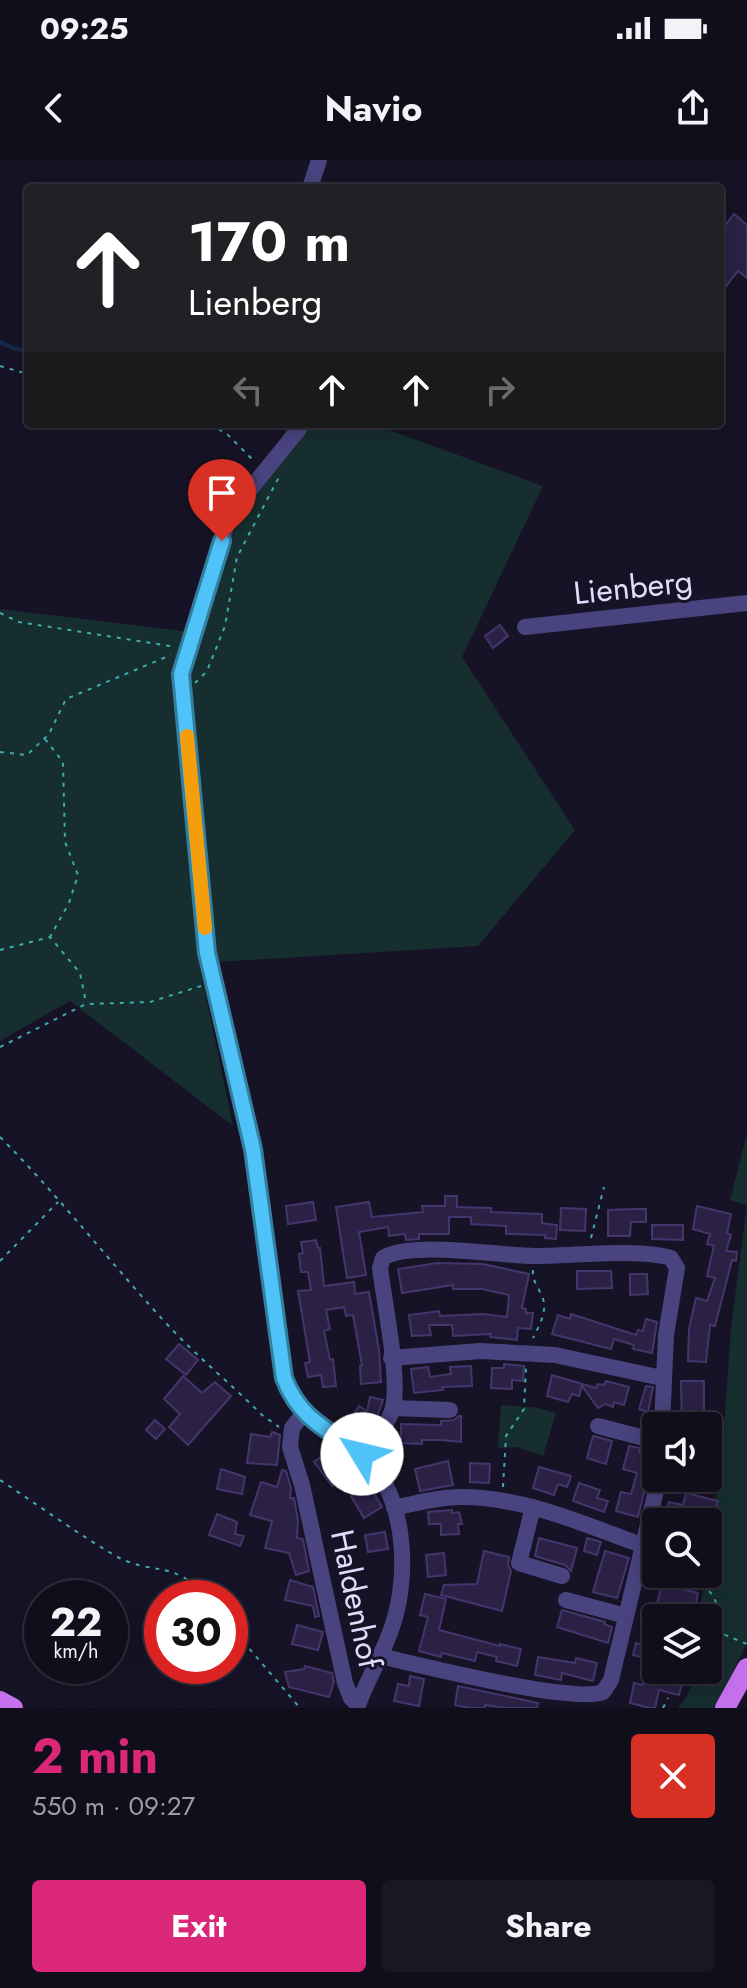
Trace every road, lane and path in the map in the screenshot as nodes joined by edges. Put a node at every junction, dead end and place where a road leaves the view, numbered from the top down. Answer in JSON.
{"nodes":[{"id":1,"x":320,"y":161,"type":"edge"},
{"id":2,"x":311,"y":184,"type":"edge"},
{"id":3,"x":0,"y":366,"type":"edge"},
{"id":4,"x":24,"y":373,"type":"edge"},
{"id":5,"x":216,"y":428,"type":"edge"},
{"id":6,"x":299,"y":428,"type":"edge"},
{"id":7,"x":271,"y":475,"type":"junction"},
{"id":8,"x":747,"y":603,"type":"edge"},
{"id":9,"x":0,"y":613,"type":"edge"},
{"id":10,"x":525,"y":627,"type":"dead end"},
{"id":11,"x":189,"y":649,"type":"junction"},
{"id":12,"x":183,"y":695,"type":"junction"},
{"id":13,"x":44,"y":739,"type":"junction"},
{"id":14,"x":0,"y":752,"type":"edge"},
{"id":15,"x":50,"y":937,"type":"junction"},
{"id":16,"x":0,"y":950,"type":"edge"},
{"id":17,"x":214,"y":982,"type":"junction"},
{"id":18,"x":86,"y":1004,"type":"junction"},
{"id":19,"x":0,"y":1047,"type":"edge"},
{"id":20,"x":0,"y":1137,"type":"edge"},
{"id":21,"x":604,"y":1187,"type":"dead end"},
{"id":22,"x":59,"y":1201,"type":"junction"},
{"id":23,"x":587,"y":1255,"type":"junction"},
{"id":24,"x":536,"y":1256,"type":"junction"},
{"id":25,"x":0,"y":1261,"type":"edge"},
{"id":26,"x":527,"y":1355,"type":"junction"},
{"id":27,"x":391,"y":1358,"type":"junction"},
{"id":28,"x":662,"y":1378,"type":"junction"},
{"id":29,"x":393,"y":1408,"type":"junction"},
{"id":30,"x":450,"y":1410,"type":"dead end"},
{"id":31,"x":662,"y":1412,"type":"edge"},
{"id":32,"x":304,"y":1413,"type":"junction"},
{"id":33,"x":598,"y":1426,"type":"dead end"},
{"id":34,"x":290,"y":1435,"type":"junction"},
{"id":35,"x":642,"y":1437,"type":"edge"},
{"id":36,"x":362,"y":1454,"type":"junction"},
{"id":37,"x":0,"y":1480,"type":"edge"},
{"id":38,"x":502,"y":1500,"type":"junction"},
{"id":39,"x":533,"y":1507,"type":"junction"},
{"id":40,"x":394,"y":1508,"type":"junction"},
{"id":41,"x":642,"y":1545,"type":"edge"},
{"id":42,"x":642,"y":1553,"type":"edge"},
{"id":43,"x":637,"y":1570,"type":"junction"},
{"id":44,"x":562,"y":1576,"type":"dead end"},
{"id":45,"x":191,"y":1580,"type":"edge"},
{"id":46,"x":566,"y":1600,"type":"dead end"},
{"id":47,"x":626,"y":1616,"type":"junction"},
{"id":48,"x":747,"y":1644,"type":"edge"},
{"id":49,"x":248,"y":1647,"type":"edge"},
{"id":50,"x":380,"y":1656,"type":"junction"},
{"id":51,"x":747,"y":1668,"type":"edge"},
{"id":52,"x":747,"y":1696,"type":"edge"},
{"id":53,"x":668,"y":1698,"type":"dead end"},
{"id":54,"x":0,"y":1701,"type":"edge"},
{"id":55,"x":358,"y":1706,"type":"edge"},
{"id":56,"x":13,"y":1708,"type":"edge"},
{"id":57,"x":300,"y":1708,"type":"edge"},
{"id":58,"x":663,"y":1708,"type":"edge"},
{"id":59,"x":725,"y":1708,"type":"edge"},
{"id":60,"x":741,"y":1708,"type":"edge"}],
"edges":[{"from":1,"to":2,"type":"street"},
{"from":3,"to":4,"type":"path"},
{"from":5,"to":7,"type":"path"},
{"from":6,"to":7,"type":"street"},
{"from":7,"to":11,"type":"street"},
{"from":7,"to":12,"type":"path"},
{"from":8,"to":10,"type":"street","name":"Lienberg"},
{"from":9,"to":11,"type":"path"},
{"from":11,"to":12,"type":"street"},
{"from":11,"to":13,"type":"path"},
{"from":12,"to":17,"type":"street"},
{"from":13,"to":14,"type":"path"},
{"from":13,"to":15,"type":"path"},
{"from":15,"to":16,"type":"path"},
{"from":15,"to":18,"type":"path"},
{"from":17,"to":18,"type":"path"},
{"from":17,"to":32,"type":"street"},
{"from":18,"to":19,"type":"path"},
{"from":20,"to":22,"type":"path"},
{"from":21,"to":23,"type":"path"},
{"from":22,"to":25,"type":"path"},
{"from":22,"to":34,"type":"path"},
{"from":23,"to":24,"type":"street"},
{"from":23,"to":28,"type":"street"},
{"from":24,"to":26,"type":"path"},
{"from":24,"to":27,"type":"street"},
{"from":26,"to":27,"type":"street"},
{"from":26,"to":28,"type":"street"},
{"from":26,"to":38,"type":"path"},
{"from":27,"to":29,"type":"street"},
{"from":28,"to":31,"type":"street"},
{"from":29,"to":30,"type":"street"},
{"from":29,"to":36,"type":"street"},
{"from":32,"to":34,"type":"street"},
{"from":32,"to":36,"type":"street"},
{"from":33,"to":35,"type":"street"},
{"from":34,"to":55,"type":"street","name":"Haldenhof"},
{"from":36,"to":40,"type":"street"},
{"from":37,"to":45,"type":"path"},
{"from":38,"to":39,"type":"street"},
{"from":38,"to":40,"type":"street"},
{"from":39,"to":41,"type":"street"},
{"from":39,"to":44,"type":"street"},
{"from":40,"to":50,"type":"street"},
{"from":42,"to":43,"type":"street"},
{"from":43,"to":47,"type":"street"},
{"from":43,"to":48,"type":"path"},
{"from":46,"to":47,"type":"street"},
{"from":47,"to":50,"type":"street"},
{"from":49,"to":57,"type":"path"},
{"from":50,"to":55,"type":"street"},
{"from":51,"to":59,"type":"main road"},
{"from":52,"to":60,"type":"main road"},
{"from":53,"to":58,"type":"path"},
{"from":54,"to":56,"type":"main road"}]}
